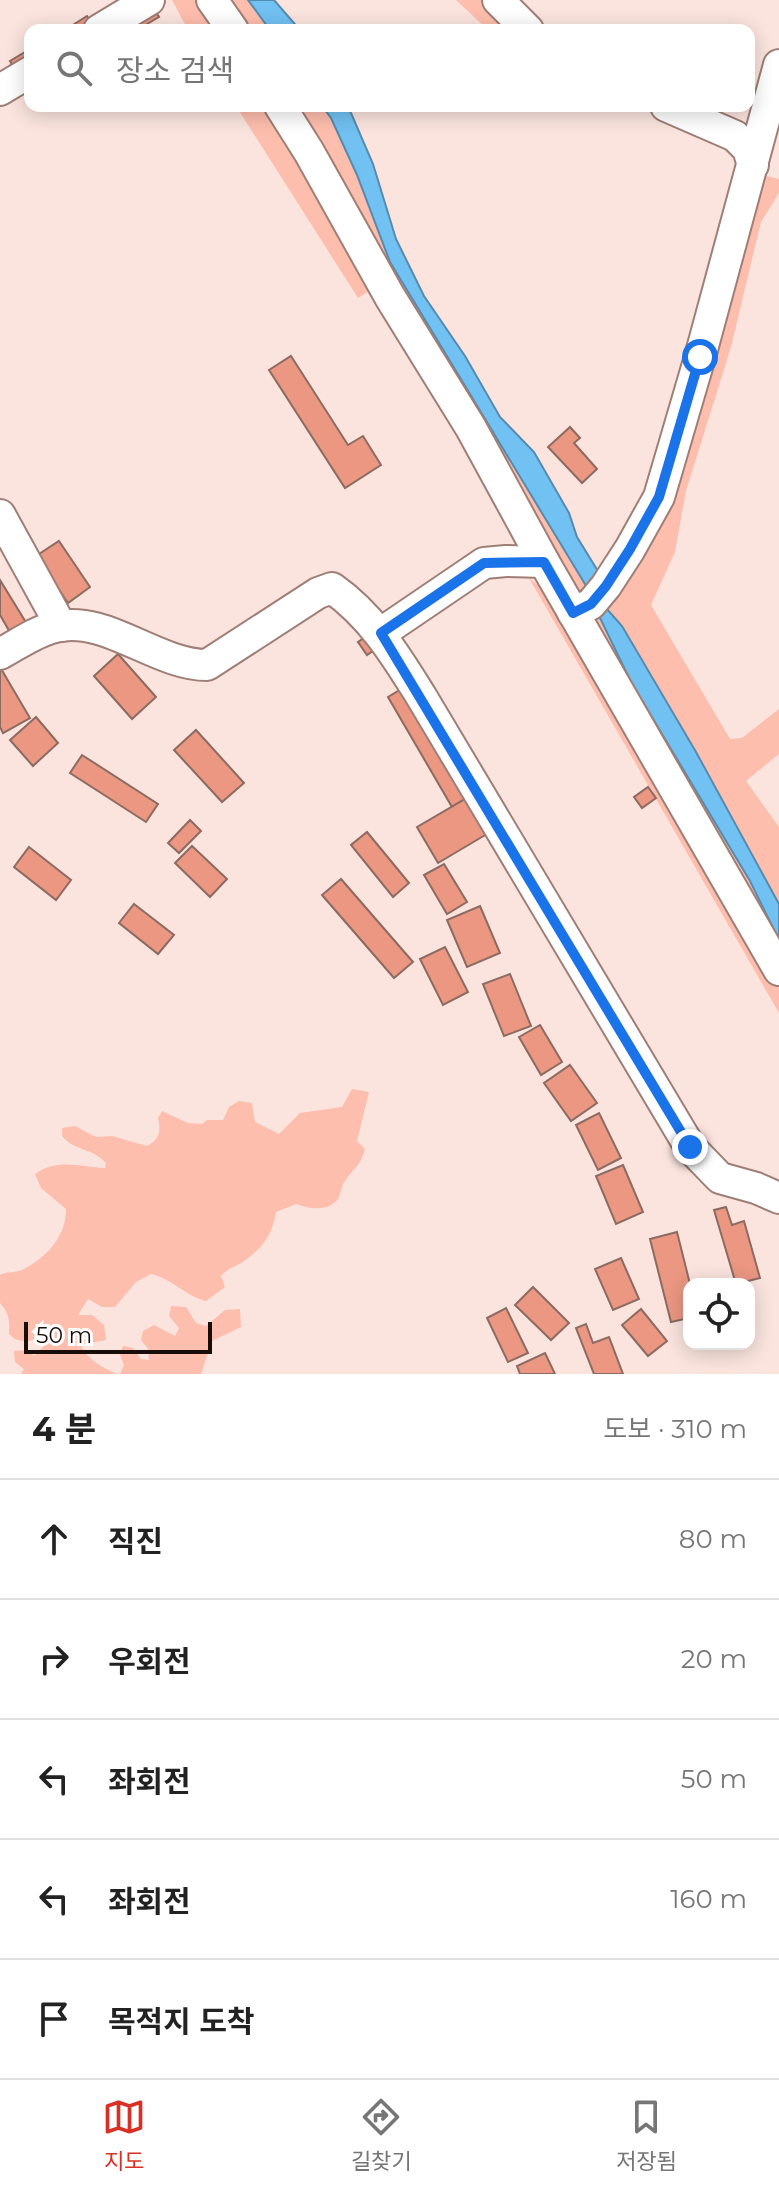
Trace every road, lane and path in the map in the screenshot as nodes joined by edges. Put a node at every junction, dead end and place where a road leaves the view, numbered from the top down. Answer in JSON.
{"nodes":[{"id":1,"x":149,"y":0,"type":"edge"},
{"id":2,"x":212,"y":0,"type":"edge"},
{"id":3,"x":498,"y":0,"type":"edge"},
{"id":4,"x":109,"y":24,"type":"edge"},
{"id":5,"x":229,"y":24,"type":"edge"},
{"id":6,"x":522,"y":24,"type":"edge"},
{"id":7,"x":779,"y":65,"type":"edge"},
{"id":8,"x":24,"y":76,"type":"edge"},
{"id":9,"x":0,"y":90,"type":"edge"},
{"id":10,"x":284,"y":112,"type":"edge"},
{"id":11,"x":680,"y":112,"type":"edge"},
{"id":12,"x":753,"y":165,"type":"junction"},
{"id":13,"x":0,"y":515,"type":"edge"},
{"id":14,"x":544,"y":562,"type":"junction"},
{"id":15,"x":590,"y":601,"type":"junction"},
{"id":16,"x":61,"y":626,"type":"junction"},
{"id":17,"x":381,"y":633,"type":"junction"},
{"id":18,"x":0,"y":654,"type":"edge"},
{"id":19,"x":779,"y":970,"type":"edge"},
{"id":20,"x":779,"y":1198,"type":"edge"}],
"edges":[{"from":1,"to":4,"type":"street"},
{"from":2,"to":5,"type":"street"},
{"from":3,"to":6,"type":"street"},
{"from":7,"to":12,"type":"street"},
{"from":8,"to":9,"type":"street"},
{"from":10,"to":14,"type":"street"},
{"from":11,"to":12,"type":"street"},
{"from":12,"to":15,"type":"street"},
{"from":13,"to":16,"type":"street"},
{"from":14,"to":15,"type":"street"},
{"from":14,"to":17,"type":"street"},
{"from":15,"to":19,"type":"street"},
{"from":16,"to":17,"type":"street"},
{"from":16,"to":18,"type":"street"},
{"from":17,"to":20,"type":"street"}]}
